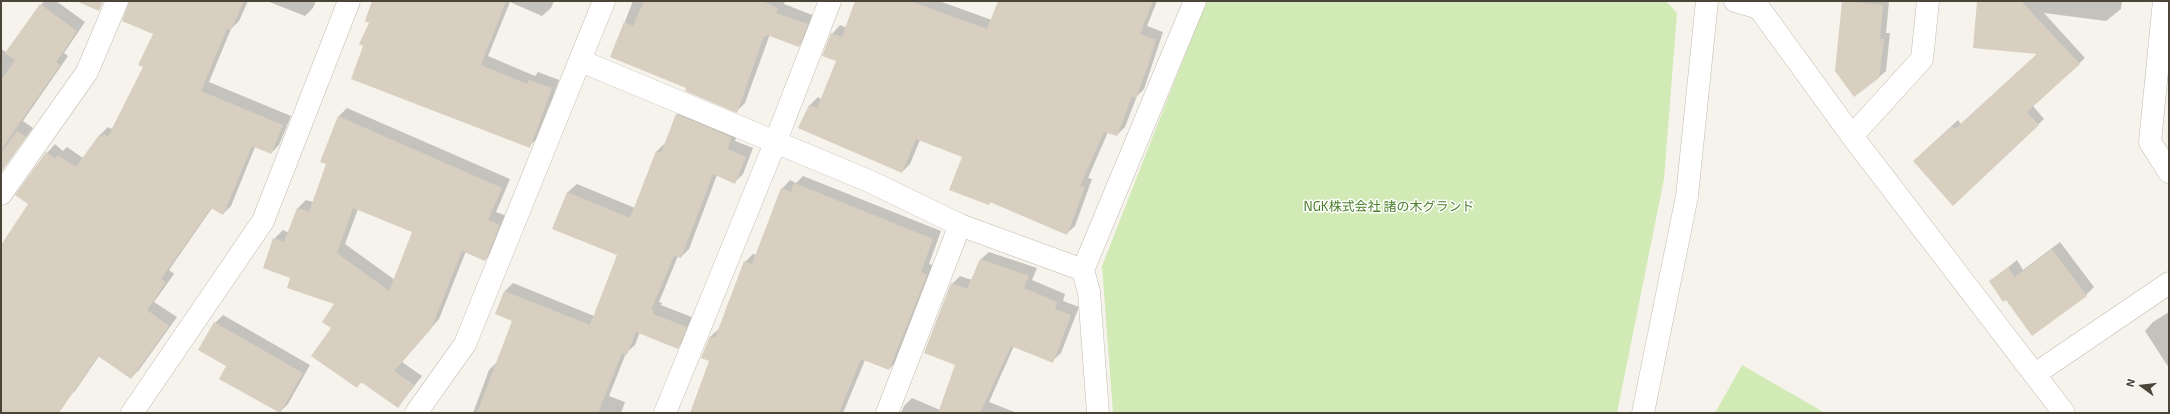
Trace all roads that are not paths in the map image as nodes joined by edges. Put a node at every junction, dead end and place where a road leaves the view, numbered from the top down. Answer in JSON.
{"nodes":[{"id":1,"x":117,"y":1,"type":"edge"},
{"id":2,"x":349,"y":1,"type":"edge"},
{"id":3,"x":604,"y":1,"type":"edge"},
{"id":4,"x":830,"y":1,"type":"edge"},
{"id":5,"x":1195,"y":1,"type":"edge"},
{"id":6,"x":1707,"y":1,"type":"edge"},
{"id":7,"x":1735,"y":1,"type":"edge"},
{"id":8,"x":1928,"y":1,"type":"edge"},
{"id":9,"x":2164,"y":1,"type":"edge"},
{"id":10,"x":581,"y":61,"type":"junction"},
{"id":11,"x":1852,"y":136,"type":"junction"},
{"id":12,"x":775,"y":143,"type":"junction"},
{"id":13,"x":2169,"y":172,"type":"edge"},
{"id":14,"x":1,"y":194,"type":"edge"},
{"id":15,"x":960,"y":225,"type":"junction"},
{"id":16,"x":1083,"y":270,"type":"junction"},
{"id":17,"x":2169,"y":283,"type":"edge"},
{"id":18,"x":2035,"y":374,"type":"junction"},
{"id":19,"x":132,"y":413,"type":"edge"},
{"id":20,"x":416,"y":413,"type":"edge"},
{"id":21,"x":665,"y":413,"type":"edge"},
{"id":22,"x":887,"y":413,"type":"edge"},
{"id":23,"x":1098,"y":413,"type":"edge"},
{"id":24,"x":1643,"y":413,"type":"edge"},
{"id":25,"x":2064,"y":413,"type":"edge"}],
"edges":[{"from":1,"to":14,"type":"street"},
{"from":2,"to":19,"type":"street"},
{"from":3,"to":10,"type":"street"},
{"from":4,"to":12,"type":"street"},
{"from":5,"to":16,"type":"street"},
{"from":6,"to":24,"type":"street"},
{"from":7,"to":11,"type":"street"},
{"from":8,"to":11,"type":"street"},
{"from":9,"to":13,"type":"street"},
{"from":10,"to":12,"type":"street"},
{"from":10,"to":20,"type":"street"},
{"from":11,"to":18,"type":"street"},
{"from":12,"to":15,"type":"street"},
{"from":12,"to":21,"type":"street"},
{"from":15,"to":16,"type":"street"},
{"from":15,"to":22,"type":"street"},
{"from":16,"to":23,"type":"street"},
{"from":17,"to":18,"type":"street"},
{"from":18,"to":25,"type":"street"}]}
